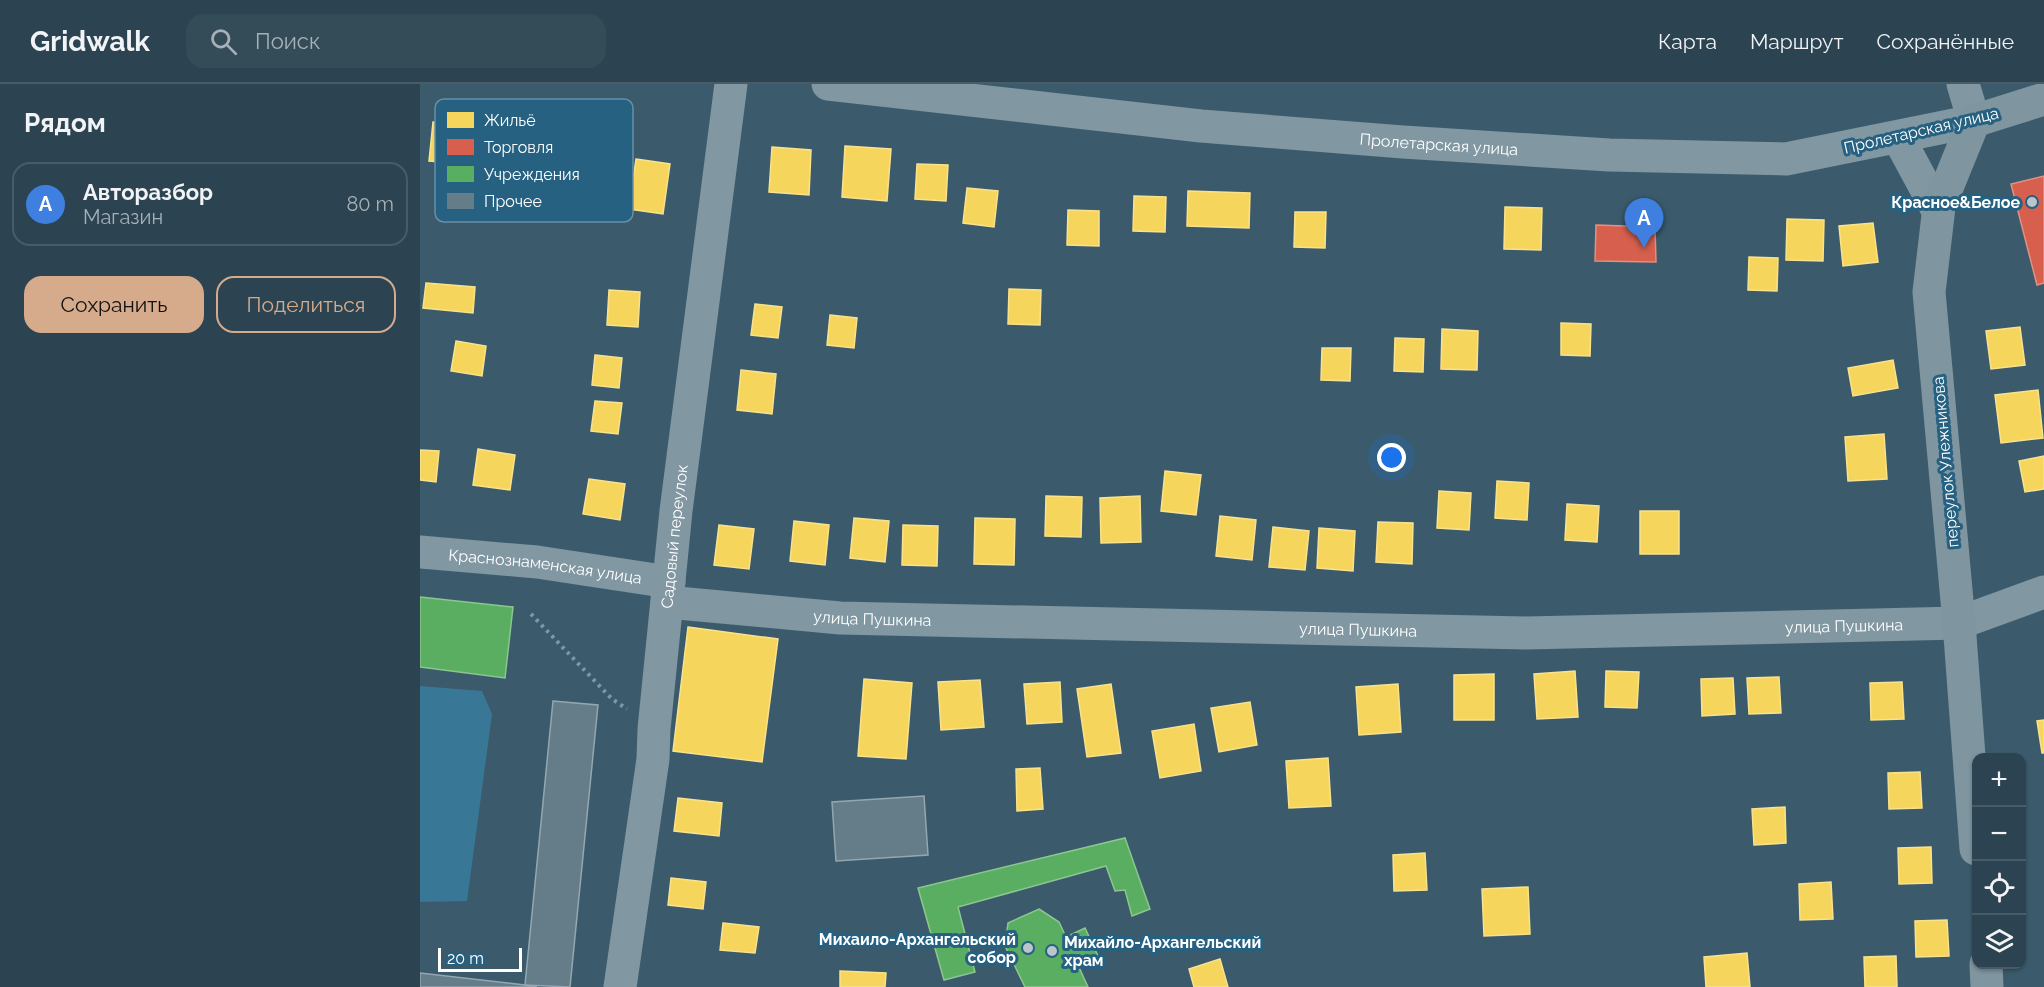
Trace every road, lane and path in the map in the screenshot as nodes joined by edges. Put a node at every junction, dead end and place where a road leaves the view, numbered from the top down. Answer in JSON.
{"nodes":[{"id":1,"x":731,"y":84,"type":"edge"},
{"id":2,"x":828,"y":84,"type":"edge"},
{"id":3,"x":1963,"y":84,"type":"edge"},
{"id":4,"x":2044,"y":99,"type":"edge"},
{"id":5,"x":1974,"y":121,"type":"junction"},
{"id":6,"x":1898,"y":137,"type":"junction"},
{"id":7,"x":1938,"y":212,"type":"junction"},
{"id":8,"x":420,"y":552,"type":"edge"},
{"id":9,"x":668,"y":592,"type":"junction"},
{"id":10,"x":2044,"y":592,"type":"edge"},
{"id":11,"x":531,"y":614,"type":"dead end"},
{"id":12,"x":1959,"y":623,"type":"junction"},
{"id":13,"x":654,"y":729,"type":"junction"},
{"id":14,"x":1974,"y":807,"type":"edge"},
{"id":15,"x":1986,"y":969,"type":"edge"},
{"id":16,"x":620,"y":987,"type":"edge"},
{"id":17,"x":1987,"y":987,"type":"edge"}],
"edges":[{"from":1,"to":9,"type":"street","name":"Садовый переулок"},
{"from":2,"to":6,"type":"street","name":"Пролетарская улица"},
{"from":3,"to":5,"type":"street"},
{"from":4,"to":5,"type":"main road","name":"Пролетарская улица"},
{"from":5,"to":6,"type":"street","name":"Пролетарская улица"},
{"from":5,"to":7,"type":"main road","name":"переулок Улежникова"},
{"from":6,"to":7,"type":"street"},
{"from":7,"to":12,"type":"main road","name":"переулок Улежникова"},
{"from":8,"to":9,"type":"street","name":"Краснознаменская улица"},
{"from":9,"to":12,"type":"street","name":"улица Пушкина"},
{"from":9,"to":13,"type":"street","name":"Садовый переулок"},
{"from":10,"to":12,"type":"street","name":"улица Пушкина"},
{"from":11,"to":13,"type":"path"},
{"from":12,"to":14,"type":"main road","name":"переулок Улежникова"},
{"from":13,"to":16,"type":"street","name":"Садовый переулок"},
{"from":15,"to":17,"type":"main road"}]}
